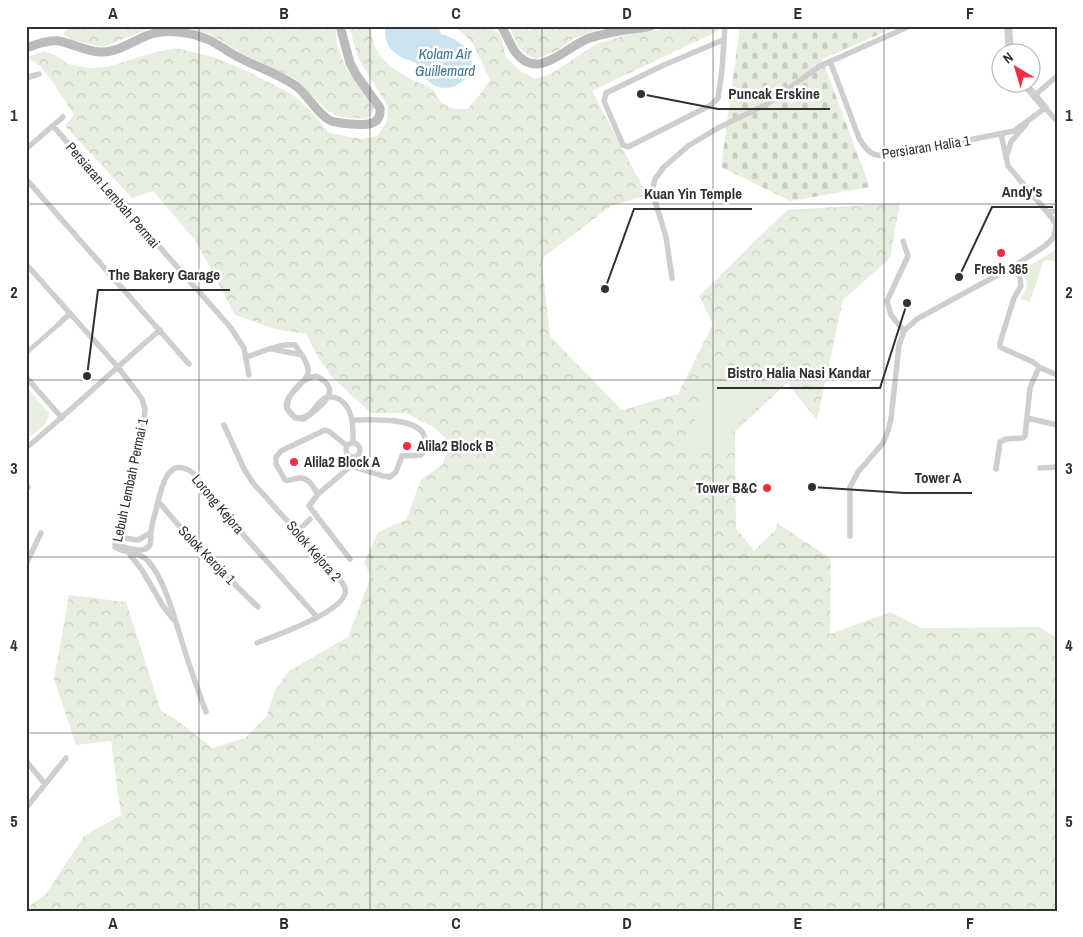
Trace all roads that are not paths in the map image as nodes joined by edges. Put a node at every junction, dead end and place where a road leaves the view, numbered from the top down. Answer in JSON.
{"nodes":[{"id":1,"x":340,"y":26,"type":"edge"},
{"id":2,"x":501,"y":26,"type":"edge"},
{"id":3,"x":651,"y":26,"type":"edge"},
{"id":4,"x":725,"y":26,"type":"edge"},
{"id":5,"x":910,"y":26,"type":"edge"},
{"id":6,"x":1008,"y":26,"type":"edge"},
{"id":7,"x":723,"y":40,"type":"junction"},
{"id":8,"x":1009,"y":42,"type":"edge"},
{"id":9,"x":26,"y":48,"type":"edge"},
{"id":10,"x":830,"y":61,"type":"junction"},
{"id":11,"x":39,"y":74,"type":"dead end"},
{"id":12,"x":1057,"y":76,"type":"edge"},
{"id":13,"x":26,"y":78,"type":"edge"},
{"id":14,"x":1031,"y":92,"type":"edge"},
{"id":15,"x":1034,"y":96,"type":"junction"},
{"id":16,"x":1045,"y":108,"type":"junction"},
{"id":17,"x":63,"y":117,"type":"dead end"},
{"id":18,"x":1029,"y":120,"type":"junction"},
{"id":19,"x":1057,"y":121,"type":"edge"},
{"id":20,"x":53,"y":126,"type":"junction"},
{"id":21,"x":1001,"y":134,"type":"junction"},
{"id":22,"x":26,"y":149,"type":"edge"},
{"id":23,"x":1005,"y":159,"type":"junction"},
{"id":24,"x":26,"y":179,"type":"edge"},
{"id":25,"x":1057,"y":211,"type":"edge"},
{"id":26,"x":1047,"y":212,"type":"junction"},
{"id":27,"x":1055,"y":236,"type":"edge"},
{"id":28,"x":903,"y":241,"type":"dead end"},
{"id":29,"x":26,"y":264,"type":"edge"},
{"id":30,"x":1014,"y":266,"type":"junction"},
{"id":31,"x":672,"y":278,"type":"dead end"},
{"id":32,"x":70,"y":313,"type":"junction"},
{"id":33,"x":59,"y":324,"type":"joint"},
{"id":34,"x":160,"y":330,"type":"junction"},
{"id":35,"x":904,"y":331,"type":"junction"},
{"id":36,"x":26,"y":353,"type":"edge"},
{"id":37,"x":247,"y":357,"type":"junction"},
{"id":38,"x":190,"y":364,"type":"dead end"},
{"id":39,"x":117,"y":366,"type":"junction"},
{"id":40,"x":1039,"y":367,"type":"junction"},
{"id":41,"x":249,"y":375,"type":"dead end"},
{"id":42,"x":1057,"y":375,"type":"edge"},
{"id":43,"x":26,"y":377,"type":"edge"},
{"id":44,"x":62,"y":418,"type":"junction"},
{"id":45,"x":1027,"y":418,"type":"junction"},
{"id":46,"x":353,"y":420,"type":"junction"},
{"id":47,"x":224,"y":425,"type":"dead end"},
{"id":48,"x":1057,"y":425,"type":"edge"},
{"id":49,"x":350,"y":444,"type":"junction"},
{"id":50,"x":26,"y":448,"type":"edge"},
{"id":51,"x":352,"y":457,"type":"junction"},
{"id":52,"x":351,"y":466,"type":"junction"},
{"id":53,"x":1057,"y":467,"type":"edge"},
{"id":54,"x":1040,"y":468,"type":"dead end"},
{"id":55,"x":996,"y":470,"type":"dead end"},
{"id":56,"x":318,"y":494,"type":"junction"},
{"id":57,"x":158,"y":502,"type":"junction"},
{"id":58,"x":310,"y":519,"type":"dead end"},
{"id":59,"x":297,"y":532,"type":"junction"},
{"id":60,"x":41,"y":533,"type":"dead end"},
{"id":61,"x":150,"y":533,"type":"junction"},
{"id":62,"x":850,"y":536,"type":"dead end"},
{"id":63,"x":118,"y":537,"type":"junction"},
{"id":64,"x":115,"y":544,"type":"junction"},
{"id":65,"x":128,"y":552,"type":"junction"},
{"id":66,"x":350,"y":559,"type":"dead end"},
{"id":67,"x":26,"y":564,"type":"edge"},
{"id":68,"x":258,"y":607,"type":"dead end"},
{"id":69,"x":318,"y":617,"type":"junction"},
{"id":70,"x":176,"y":622,"type":"junction"},
{"id":71,"x":257,"y":643,"type":"dead end"},
{"id":72,"x":206,"y":712,"type":"dead end"},
{"id":73,"x":66,"y":758,"type":"dead end"},
{"id":74,"x":26,"y":761,"type":"edge"},
{"id":75,"x":45,"y":784,"type":"junction"},
{"id":76,"x":26,"y":808,"type":"edge"}],
"edges":[{"from":1,"to":9,"type":"main road"},
{"from":2,"to":3,"type":"main road"},
{"from":4,"to":7,"type":"street"},
{"from":5,"to":10,"type":"street"},
{"from":6,"to":8,"type":"street"},
{"from":7,"to":7,"type":"street"},
{"from":10,"to":21,"type":"street","name":"Persiaran Halia 1"},
{"from":10,"to":31,"type":"street"},
{"from":11,"to":13,"type":"street"},
{"from":12,"to":15,"type":"street"},
{"from":14,"to":15,"type":"street"},
{"from":15,"to":16,"type":"street"},
{"from":16,"to":18,"type":"street","name":"Persiaran Halia 1"},
{"from":16,"to":19,"type":"street"},
{"from":17,"to":20,"type":"street"},
{"from":18,"to":21,"type":"street","name":"Persiaran Halia 1"},
{"from":18,"to":23,"type":"street"},
{"from":20,"to":22,"type":"street"},
{"from":20,"to":37,"type":"street","name":"Persiaran Lembah Permai"},
{"from":21,"to":23,"type":"street"},
{"from":23,"to":26,"type":"street"},
{"from":24,"to":34,"type":"street"},
{"from":25,"to":26,"type":"street"},
{"from":26,"to":27,"type":"street"},
{"from":27,"to":30,"type":"street"},
{"from":28,"to":35,"type":"street"},
{"from":29,"to":32,"type":"street","name":"Lebuh Lembah Permai 1"},
{"from":30,"to":35,"type":"street"},
{"from":30,"to":40,"type":"street"},
{"from":32,"to":33,"type":"street"},
{"from":32,"to":39,"type":"street","name":"Lebuh Lembah Permai 1"},
{"from":33,"to":36,"type":"street"},
{"from":34,"to":38,"type":"street"},
{"from":34,"to":39,"type":"street"},
{"from":35,"to":62,"type":"street"},
{"from":37,"to":41,"type":"street","name":"Persiaran Lembah Permai"},
{"from":37,"to":46,"type":"street"},
{"from":39,"to":44,"type":"street"},
{"from":39,"to":63,"type":"street","name":"Lebuh Lembah Permai 1"},
{"from":40,"to":42,"type":"street"},
{"from":40,"to":45,"type":"street"},
{"from":43,"to":44,"type":"street"},
{"from":44,"to":50,"type":"street"},
{"from":45,"to":48,"type":"street"},
{"from":45,"to":55,"type":"street"},
{"from":46,"to":49,"type":"street"},
{"from":46,"to":52,"type":"street"},
{"from":47,"to":59,"type":"street","name":"Solok Kejora 2"},
{"from":49,"to":51,"type":"street"},
{"from":49,"to":51,"type":"street"},
{"from":49,"to":56,"type":"street"},
{"from":51,"to":52,"type":"street"},
{"from":52,"to":56,"type":"street"},
{"from":53,"to":54,"type":"street"},
{"from":56,"to":66,"type":"street"},
{"from":57,"to":61,"type":"street","name":"Lorong Kejora"},
{"from":57,"to":68,"type":"street","name":"Solok Keroja 1"},
{"from":57,"to":69,"type":"street","name":"Lorong Kejora"},
{"from":58,"to":59,"type":"street"},
{"from":59,"to":69,"type":"street","name":"Solok Kejora 2"},
{"from":60,"to":67,"type":"street"},
{"from":61,"to":63,"type":"street"},
{"from":61,"to":64,"type":"street","name":"Lorong Kejora"},
{"from":63,"to":64,"type":"street","name":"Lebuh Lembah Permai 1"},
{"from":64,"to":65,"type":"street","name":"Lebuh Lembah Permai 1"},
{"from":65,"to":70,"type":"street"},
{"from":65,"to":70,"type":"street","name":"Lebuh Lembah Permai 1"},
{"from":69,"to":71,"type":"street","name":"Solok Kejora 2"},
{"from":70,"to":72,"type":"street","name":"Lebuh Lembah Permai 1"},
{"from":73,"to":75,"type":"street"},
{"from":74,"to":75,"type":"street"},
{"from":75,"to":76,"type":"street"}]}
